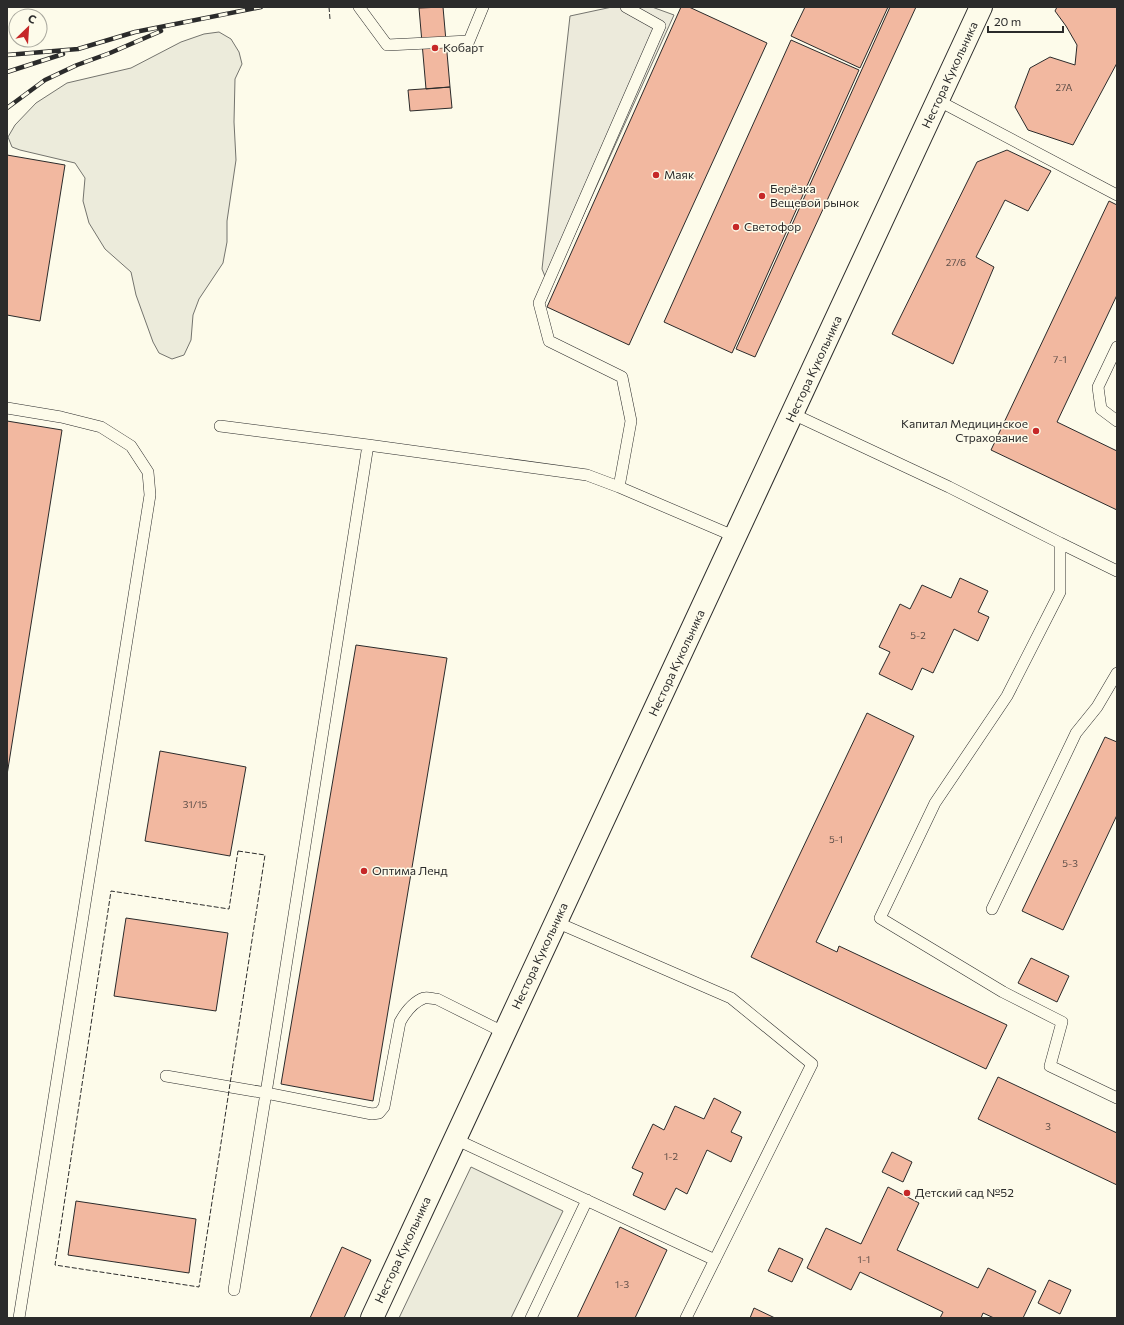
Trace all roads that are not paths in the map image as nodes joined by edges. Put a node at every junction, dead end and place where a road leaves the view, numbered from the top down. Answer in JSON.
{"nodes":[{"id":1,"x":359,"y":7,"type":"edge"},
{"id":2,"x":483,"y":7,"type":"edge"},
{"id":3,"x":626,"y":7,"type":"edge"},
{"id":4,"x":981,"y":7,"type":"edge"},
{"id":5,"x":939,"y":100,"type":"junction"},
{"id":6,"x":1117,"y":195,"type":"edge"},
{"id":7,"x":1117,"y":347,"type":"edge"},
{"id":8,"x":7,"y":408,"type":"edge"},
{"id":9,"x":793,"y":414,"type":"junction"},
{"id":10,"x":1117,"y":421,"type":"edge"},
{"id":11,"x":220,"y":426,"type":"dead end"},
{"id":12,"x":368,"y":445,"type":"junction"},
{"id":13,"x":619,"y":487,"type":"junction"},
{"id":14,"x":736,"y":537,"type":"junction"},
{"id":15,"x":1060,"y":543,"type":"junction"},
{"id":16,"x":1117,"y":571,"type":"edge"},
{"id":17,"x":1117,"y":673,"type":"edge"},
{"id":18,"x":992,"y":909,"type":"dead end"},
{"id":19,"x":556,"y":922,"type":"junction"},
{"id":20,"x":505,"y":1033,"type":"junction"},
{"id":21,"x":166,"y":1076,"type":"dead end"},
{"id":22,"x":266,"y":1093,"type":"junction"},
{"id":23,"x":1117,"y":1098,"type":"edge"},
{"id":24,"x":455,"y":1139,"type":"junction"},
{"id":25,"x":587,"y":1200,"type":"junction"},
{"id":26,"x":715,"y":1260,"type":"junction"},
{"id":27,"x":234,"y":1290,"type":"dead end"},
{"id":28,"x":19,"y":1318,"type":"edge"},
{"id":29,"x":372,"y":1318,"type":"edge"},
{"id":30,"x":531,"y":1318,"type":"edge"},
{"id":31,"x":686,"y":1318,"type":"edge"}],
"edges":[{"from":1,"to":2,"type":"lane"},
{"from":3,"to":13,"type":"lane"},
{"from":4,"to":5,"type":"street","name":"Нестора Кукольника"},
{"from":5,"to":6,"type":"lane"},
{"from":5,"to":9,"type":"street","name":"Нестора Кукольника"},
{"from":7,"to":10,"type":"lane"},
{"from":8,"to":28,"type":"lane"},
{"from":9,"to":14,"type":"street","name":"Нестора Кукольника"},
{"from":9,"to":15,"type":"lane"},
{"from":11,"to":12,"type":"lane"},
{"from":12,"to":13,"type":"lane"},
{"from":12,"to":22,"type":"lane"},
{"from":13,"to":14,"type":"lane"},
{"from":14,"to":19,"type":"street","name":"Нестора Кукольника"},
{"from":15,"to":16,"type":"lane"},
{"from":15,"to":23,"type":"lane"},
{"from":17,"to":18,"type":"lane"},
{"from":19,"to":20,"type":"street","name":"Нестора Кукольника"},
{"from":19,"to":26,"type":"lane"},
{"from":20,"to":22,"type":"lane"},
{"from":20,"to":24,"type":"street","name":"Нестора Кукольника"},
{"from":21,"to":22,"type":"lane"},
{"from":22,"to":27,"type":"lane"},
{"from":24,"to":25,"type":"lane"},
{"from":24,"to":29,"type":"street","name":"Нестора Кукольника"},
{"from":25,"to":26,"type":"lane"},
{"from":25,"to":30,"type":"lane"},
{"from":26,"to":31,"type":"lane"}]}
